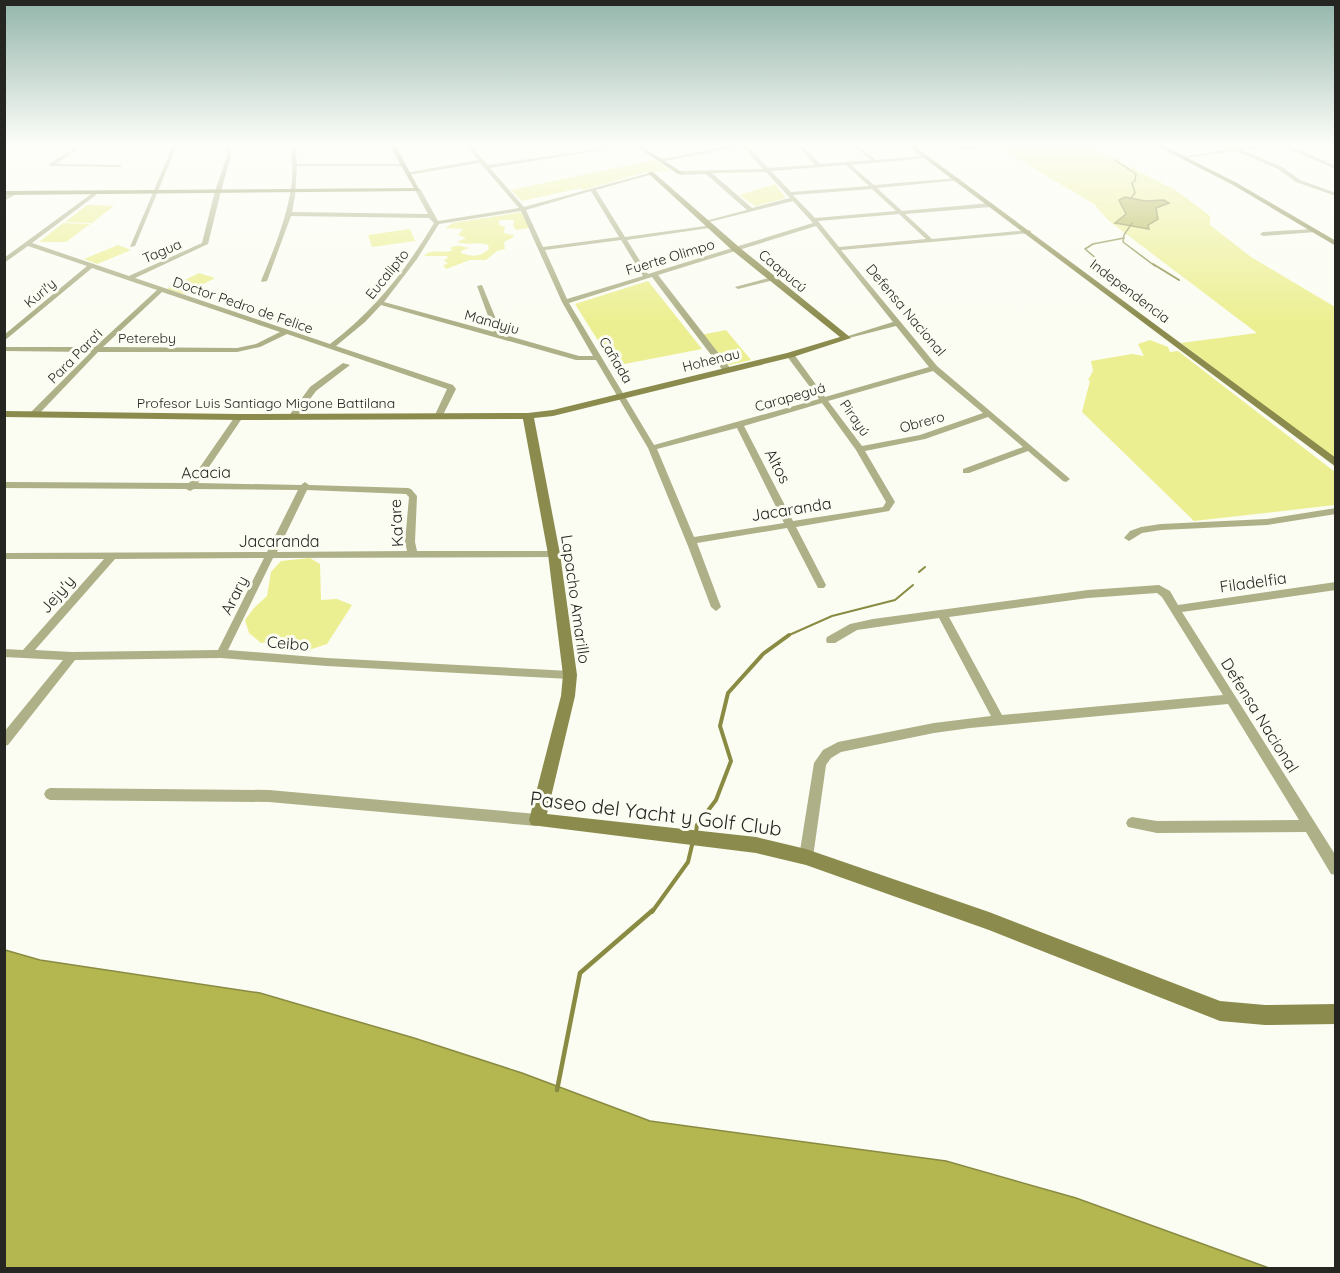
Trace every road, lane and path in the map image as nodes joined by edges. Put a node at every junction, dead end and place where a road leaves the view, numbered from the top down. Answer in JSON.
{"nodes":[{"id":1,"x":83,"y":202,"type":"edge"},
{"id":2,"x":151,"y":202,"type":"edge"},
{"id":3,"x":215,"y":202,"type":"edge"},
{"id":4,"x":292,"y":202,"type":"edge"},
{"id":5,"x":425,"y":202,"type":"edge"},
{"id":6,"x":517,"y":202,"type":"edge"},
{"id":7,"x":547,"y":202,"type":"edge"},
{"id":8,"x":601,"y":202,"type":"edge"},
{"id":9,"x":684,"y":202,"type":"edge"},
{"id":10,"x":742,"y":202,"type":"edge"},
{"id":11,"x":773,"y":202,"type":"edge"},
{"id":12,"x":798,"y":202,"type":"edge"},
{"id":13,"x":890,"y":202,"type":"edge"},
{"id":14,"x":988,"y":202,"type":"edge"},
{"id":15,"x":1266,"y":202,"type":"edge"},
{"id":16,"x":991,"y":205,"type":"junction"},
{"id":17,"x":523,"y":209,"type":"junction"},
{"id":18,"x":751,"y":210,"type":"junction"},
{"id":19,"x":902,"y":213,"type":"junction"},
{"id":20,"x":290,"y":214,"type":"junction"},
{"id":21,"x":432,"y":216,"type":"junction"},
{"id":22,"x":815,"y":222,"type":"junction"},
{"id":23,"x":437,"y":223,"type":"junction"},
{"id":24,"x":710,"y":225,"type":"junction"},
{"id":25,"x":1314,"y":231,"type":"junction"},
{"id":26,"x":1029,"y":232,"type":"junction"},
{"id":27,"x":1263,"y":234,"type":"dead end"},
{"id":28,"x":1335,"y":237,"type":"edge"},
{"id":29,"x":623,"y":239,"type":"junction"},
{"id":30,"x":1327,"y":239,"type":"junction"},
{"id":31,"x":931,"y":241,"type":"junction"},
{"id":32,"x":28,"y":244,"type":"junction"},
{"id":33,"x":1335,"y":244,"type":"edge"},
{"id":34,"x":132,"y":246,"type":"dead end"},
{"id":35,"x":541,"y":249,"type":"junction"},
{"id":36,"x":736,"y":249,"type":"junction"},
{"id":37,"x":836,"y":249,"type":"junction"},
{"id":38,"x":4,"y":261,"type":"edge"},
{"id":39,"x":91,"y":266,"type":"junction"},
{"id":40,"x":651,"y":276,"type":"junction"},
{"id":41,"x":130,"y":278,"type":"junction"},
{"id":42,"x":772,"y":279,"type":"junction"},
{"id":43,"x":264,"y":281,"type":"dead end"},
{"id":44,"x":480,"y":286,"type":"dead end"},
{"id":45,"x":738,"y":287,"type":"dead end"},
{"id":46,"x":160,"y":290,"type":"junction"},
{"id":47,"x":565,"y":302,"type":"junction"},
{"id":48,"x":380,"y":303,"type":"junction"},
{"id":49,"x":899,"y":323,"type":"junction"},
{"id":50,"x":285,"y":332,"type":"junction"},
{"id":51,"x":499,"y":337,"type":"junction"},
{"id":52,"x":847,"y":338,"type":"junction"},
{"id":53,"x":4,"y":339,"type":"edge"},
{"id":54,"x":331,"y":347,"type":"junction"},
{"id":55,"x":4,"y":349,"type":"edge"},
{"id":56,"x":96,"y":350,"type":"junction"},
{"id":57,"x":790,"y":355,"type":"junction"},
{"id":58,"x":598,"y":358,"type":"junction"},
{"id":59,"x":346,"y":365,"type":"dead end"},
{"id":60,"x":934,"y":368,"type":"junction"},
{"id":61,"x":727,"y":370,"type":"junction"},
{"id":62,"x":622,"y":396,"type":"junction"},
{"id":63,"x":826,"y":400,"type":"junction"},
{"id":64,"x":4,"y":414,"type":"edge"},
{"id":65,"x":989,"y":414,"type":"junction"},
{"id":66,"x":33,"y":415,"type":"junction"},
{"id":67,"x":528,"y":416,"type":"junction"},
{"id":68,"x":239,"y":417,"type":"junction"},
{"id":69,"x":292,"y":417,"type":"junction"},
{"id":70,"x":438,"y":417,"type":"junction"},
{"id":71,"x":739,"y":425,"type":"junction"},
{"id":72,"x":652,"y":448,"type":"junction"},
{"id":73,"x":1029,"y":448,"type":"junction"},
{"id":74,"x":860,"y":449,"type":"junction"},
{"id":75,"x":1335,"y":464,"type":"edge"},
{"id":76,"x":966,"y":471,"type":"dead end"},
{"id":77,"x":1065,"y":480,"type":"dead end"},
{"id":78,"x":4,"y":485,"type":"edge"},
{"id":79,"x":305,"y":486,"type":"junction"},
{"id":80,"x":190,"y":488,"type":"junction"},
{"id":81,"x":408,"y":491,"type":"joint"},
{"id":82,"x":891,"y":502,"type":"joint"},
{"id":83,"x":1335,"y":511,"type":"edge"},
{"id":84,"x":791,"y":524,"type":"junction"},
{"id":85,"x":1129,"y":538,"type":"dead end"},
{"id":86,"x":691,"y":541,"type":"junction"},
{"id":87,"x":413,"y":555,"type":"junction"},
{"id":88,"x":554,"y":555,"type":"junction"},
{"id":89,"x":4,"y":556,"type":"edge"},
{"id":90,"x":112,"y":556,"type":"junction"},
{"id":91,"x":270,"y":556,"type":"junction"},
{"id":92,"x":821,"y":585,"type":"dead end"},
{"id":93,"x":1335,"y":586,"type":"edge"},
{"id":94,"x":716,"y":607,"type":"dead end"},
{"id":95,"x":1174,"y":609,"type":"junction"},
{"id":96,"x":942,"y":613,"type":"junction"},
{"id":97,"x":831,"y":640,"type":"dead end"},
{"id":98,"x":4,"y":652,"type":"edge"},
{"id":99,"x":26,"y":653,"type":"junction"},
{"id":100,"x":221,"y":654,"type":"junction"},
{"id":101,"x":72,"y":656,"type":"junction"},
{"id":102,"x":570,"y":675,"type":"junction"},
{"id":103,"x":1231,"y":699,"type":"junction"},
{"id":104,"x":999,"y":721,"type":"junction"},
{"id":105,"x":4,"y":741,"type":"edge"},
{"id":106,"x":50,"y":794,"type":"dead end"},
{"id":107,"x":537,"y":820,"type":"junction"},
{"id":108,"x":1132,"y":823,"type":"dead end"},
{"id":109,"x":1309,"y":826,"type":"junction"},
{"id":110,"x":806,"y":857,"type":"junction"},
{"id":111,"x":1335,"y":869,"type":"edge"},
{"id":112,"x":1335,"y":1014,"type":"edge"}],
"edges":[{"from":1,"to":32,"type":"street"},
{"from":2,"to":34,"type":"street"},
{"from":3,"to":41,"type":"street","name":"Tagua"},
{"from":4,"to":20,"type":"street"},
{"from":5,"to":21,"type":"street"},
{"from":6,"to":17,"type":"street","name":"Cañada"},
{"from":7,"to":17,"type":"street"},
{"from":8,"to":29,"type":"street"},
{"from":9,"to":24,"type":"street","name":"Caapucú"},
{"from":10,"to":18,"type":"street"},
{"from":11,"to":18,"type":"street"},
{"from":12,"to":22,"type":"street","name":"Defensa Nacional"},
{"from":13,"to":19,"type":"street"},
{"from":14,"to":16,"type":"street","name":"Independencia"},
{"from":15,"to":25,"type":"street"},
{"from":16,"to":19,"type":"street","name":"Fuerte Olimpo"},
{"from":16,"to":26,"type":"street","name":"Independencia"},
{"from":17,"to":23,"type":"street"},
{"from":17,"to":35,"type":"street","name":"Cañada"},
{"from":18,"to":24,"type":"street"},
{"from":19,"to":22,"type":"street","name":"Fuerte Olimpo"},
{"from":19,"to":31,"type":"street"},
{"from":20,"to":21,"type":"street"},
{"from":20,"to":43,"type":"street"},
{"from":21,"to":23,"type":"street"},
{"from":22,"to":36,"type":"street","name":"Fuerte Olimpo"},
{"from":22,"to":37,"type":"street","name":"Defensa Nacional"},
{"from":23,"to":48,"type":"street","name":"Eucalipto"},
{"from":24,"to":29,"type":"street"},
{"from":24,"to":36,"type":"street","name":"Caapucú"},
{"from":25,"to":27,"type":"street"},
{"from":25,"to":30,"type":"street"},
{"from":26,"to":31,"type":"street"},
{"from":26,"to":75,"type":"street","name":"Independencia"},
{"from":28,"to":30,"type":"street"},
{"from":29,"to":35,"type":"street"},
{"from":29,"to":40,"type":"street"},
{"from":30,"to":33,"type":"street"},
{"from":31,"to":37,"type":"street"},
{"from":32,"to":38,"type":"street"},
{"from":32,"to":39,"type":"street","name":"Doctor Pedro de Felice"},
{"from":35,"to":47,"type":"street","name":"Cañada"},
{"from":36,"to":40,"type":"street","name":"Fuerte Olimpo"},
{"from":36,"to":42,"type":"street","name":"Caapucú"},
{"from":37,"to":49,"type":"street","name":"Defensa Nacional"},
{"from":39,"to":41,"type":"street","name":"Doctor Pedro de Felice"},
{"from":39,"to":53,"type":"street","name":"Kuri'y"},
{"from":40,"to":47,"type":"street","name":"Fuerte Olimpo"},
{"from":40,"to":61,"type":"street"},
{"from":41,"to":46,"type":"street","name":"Doctor Pedro de Felice"},
{"from":42,"to":45,"type":"street"},
{"from":42,"to":52,"type":"street","name":"Caapucú"},
{"from":44,"to":51,"type":"street"},
{"from":46,"to":50,"type":"street","name":"Doctor Pedro de Felice"},
{"from":46,"to":56,"type":"street","name":"Para Para'i"},
{"from":47,"to":58,"type":"street","name":"Cañada"},
{"from":48,"to":51,"type":"street","name":"Mandyju"},
{"from":48,"to":54,"type":"street","name":"Eucalipto"},
{"from":49,"to":52,"type":"street","name":"Hohenau"},
{"from":49,"to":60,"type":"street","name":"Defensa Nacional"},
{"from":50,"to":54,"type":"street","name":"Doctor Pedro de Felice"},
{"from":50,"to":56,"type":"street","name":"Petereby"},
{"from":51,"to":58,"type":"street","name":"Mandyju"},
{"from":52,"to":57,"type":"street","name":"Hohenau"},
{"from":54,"to":70,"type":"street","name":"Doctor Pedro de Felice"},
{"from":55,"to":56,"type":"street","name":"Petereby"},
{"from":56,"to":66,"type":"street","name":"Para Para'i"},
{"from":57,"to":61,"type":"street","name":"Hohenau"},
{"from":57,"to":63,"type":"street","name":"Pirayú"},
{"from":58,"to":62,"type":"street","name":"Cañada"},
{"from":59,"to":69,"type":"street"},
{"from":60,"to":63,"type":"street","name":"Carapeguá"},
{"from":60,"to":65,"type":"street","name":"Defensa Nacional"},
{"from":61,"to":62,"type":"street","name":"Hohenau"},
{"from":62,"to":67,"type":"street","name":"Hohenau"},
{"from":62,"to":72,"type":"street","name":"Cañada"},
{"from":63,"to":71,"type":"street","name":"Carapeguá"},
{"from":63,"to":74,"type":"street","name":"Pirayú"},
{"from":64,"to":66,"type":"street","name":"Profesor Luis Santiago Migone Battilana"},
{"from":65,"to":73,"type":"street","name":"Defensa Nacional"},
{"from":65,"to":74,"type":"street","name":"Obrero"},
{"from":66,"to":68,"type":"street","name":"Profesor Luis Santiago Migone Battilana"},
{"from":67,"to":70,"type":"street","name":"Profesor Luis Santiago Migone Battilana"},
{"from":67,"to":88,"type":"street","name":"Lapacho Amarillo"},
{"from":68,"to":69,"type":"street","name":"Profesor Luis Santiago Migone Battilana"},
{"from":68,"to":80,"type":"street"},
{"from":69,"to":70,"type":"street","name":"Profesor Luis Santiago Migone Battilana"},
{"from":71,"to":72,"type":"street","name":"Carapeguá"},
{"from":71,"to":84,"type":"street","name":"Altos"},
{"from":72,"to":86,"type":"street","name":"Cañada"},
{"from":73,"to":76,"type":"street"},
{"from":73,"to":77,"type":"street","name":"Defensa Nacional"},
{"from":74,"to":82,"type":"street","name":"Pirayú"},
{"from":78,"to":80,"type":"street","name":"Acacia"},
{"from":79,"to":80,"type":"street","name":"Acacia"},
{"from":79,"to":81,"type":"street","name":"Acacia"},
{"from":79,"to":91,"type":"street","name":"Arary"},
{"from":81,"to":87,"type":"street","name":"Ka'are"},
{"from":82,"to":84,"type":"street","name":"Jacaranda"},
{"from":83,"to":85,"type":"street"},
{"from":84,"to":86,"type":"street","name":"Jacaranda"},
{"from":84,"to":92,"type":"street","name":"Altos"},
{"from":86,"to":94,"type":"street","name":"Cañada"},
{"from":87,"to":88,"type":"street","name":"Jacaranda"},
{"from":87,"to":91,"type":"street","name":"Jacaranda"},
{"from":88,"to":102,"type":"street","name":"Lapacho Amarillo"},
{"from":89,"to":90,"type":"street","name":"Jacaranda"},
{"from":90,"to":91,"type":"street","name":"Jacaranda"},
{"from":90,"to":99,"type":"street","name":"Jejy'y"},
{"from":91,"to":100,"type":"street","name":"Arary"},
{"from":93,"to":95,"type":"street","name":"Filadelfia"},
{"from":95,"to":96,"type":"street","name":"Defensa Nacional"},
{"from":95,"to":103,"type":"street","name":"Defensa Nacional"},
{"from":96,"to":97,"type":"street"},
{"from":96,"to":104,"type":"street"},
{"from":98,"to":99,"type":"street","name":"Ceibo"},
{"from":99,"to":101,"type":"street","name":"Ceibo"},
{"from":100,"to":101,"type":"street","name":"Ceibo"},
{"from":100,"to":102,"type":"street","name":"Ceibo"},
{"from":101,"to":105,"type":"street"},
{"from":102,"to":107,"type":"street","name":"Lapacho Amarillo"},
{"from":103,"to":104,"type":"street"},
{"from":103,"to":109,"type":"street","name":"Defensa Nacional"},
{"from":104,"to":110,"type":"street"},
{"from":106,"to":107,"type":"street","name":"Paseo del Yacht y Golf Club"},
{"from":107,"to":110,"type":"street","name":"Paseo del Yacht y Golf Club"},
{"from":108,"to":109,"type":"street"},
{"from":109,"to":111,"type":"street","name":"Defensa Nacional"},
{"from":110,"to":112,"type":"street","name":"Paseo del Yacht y Golf Club"}]}
